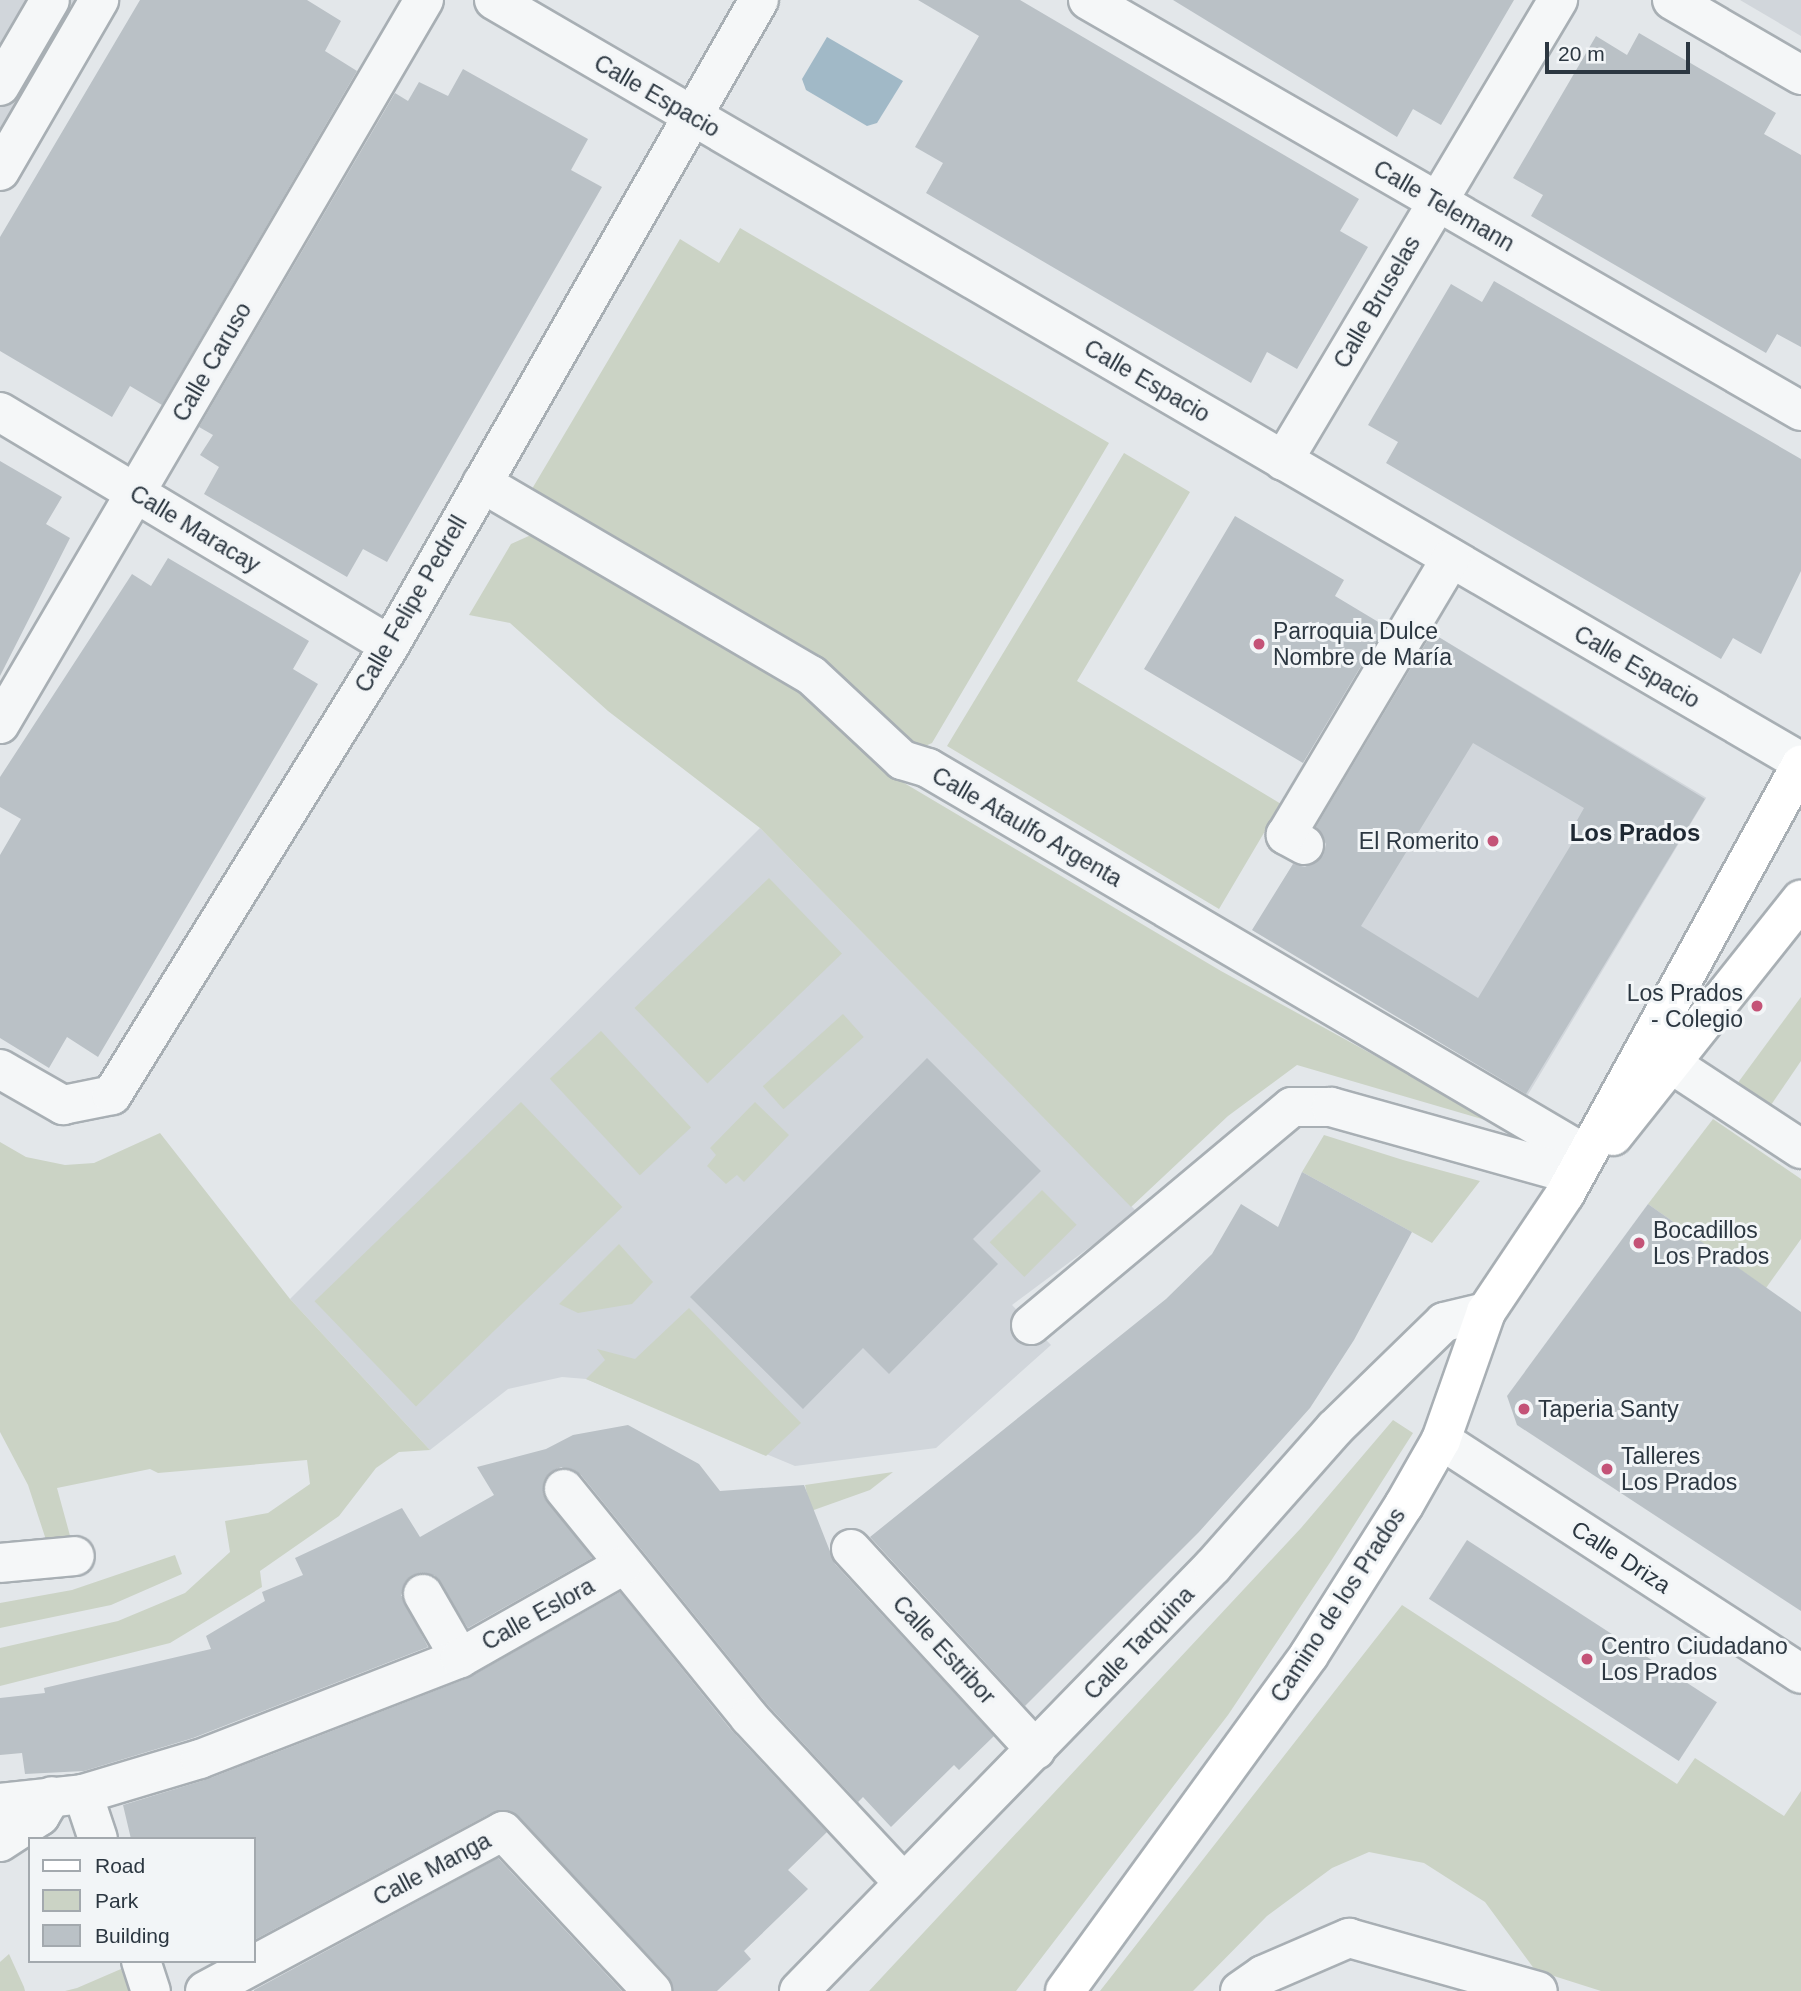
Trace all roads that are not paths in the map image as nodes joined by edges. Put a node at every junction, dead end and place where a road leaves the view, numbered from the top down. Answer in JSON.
{"nodes":[{"id":1,"x":50,"y":0,"type":"edge"},
{"id":2,"x":99,"y":0,"type":"edge"},
{"id":3,"x":424,"y":0,"type":"edge"},
{"id":4,"x":494,"y":0,"type":"edge"},
{"id":5,"x":759,"y":0,"type":"edge"},
{"id":6,"x":1088,"y":0,"type":"edge"},
{"id":7,"x":1558,"y":0,"type":"edge"},
{"id":8,"x":1672,"y":0,"type":"edge"},
{"id":9,"x":1801,"y":75,"type":"edge"},
{"id":10,"x":0,"y":86,"type":"edge"},
{"id":11,"x":691,"y":116,"type":"junction"},
{"id":12,"x":0,"y":171,"type":"edge"},
{"id":13,"x":1437,"y":201,"type":"junction"},
{"id":14,"x":1801,"y":411,"type":"edge"},
{"id":15,"x":0,"y":412,"type":"edge"},
{"id":16,"x":1283,"y":461,"type":"junction"},
{"id":17,"x":482,"y":483,"type":"junction"},
{"id":18,"x":135,"y":493,"type":"junction"},
{"id":19,"x":1451,"y":558,"type":"junction"},
{"id":20,"x":390,"y":645,"type":"junction"},
{"id":21,"x":0,"y":724,"type":"edge"},
{"id":22,"x":1801,"y":764,"type":"edge"},
{"id":23,"x":1304,"y":845,"type":"dead end"},
{"id":24,"x":1801,"y":900,"type":"edge"},
{"id":25,"x":1673,"y":1065,"type":"junction"},
{"id":26,"x":0,"y":1069,"type":"edge"},
{"id":27,"x":1801,"y":1149,"type":"edge"},
{"id":28,"x":1575,"y":1174,"type":"junction"},
{"id":29,"x":1486,"y":1312,"type":"junction"},
{"id":30,"x":1031,"y":1325,"type":"dead end"},
{"id":31,"x":1441,"y":1440,"type":"junction"},
{"id":32,"x":564,"y":1489,"type":"dead end"},
{"id":33,"x":851,"y":1549,"type":"dead end"},
{"id":34,"x":75,"y":1556,"type":"dead end"},
{"id":35,"x":0,"y":1563,"type":"edge"},
{"id":36,"x":622,"y":1566,"type":"junction"},
{"id":37,"x":423,"y":1594,"type":"dead end"},
{"id":38,"x":460,"y":1658,"type":"junction"},
{"id":39,"x":1801,"y":1674,"type":"edge"},
{"id":40,"x":1036,"y":1750,"type":"junction"},
{"id":41,"x":68,"y":1795,"type":"junction"},
{"id":42,"x":0,"y":1803,"type":"edge"},
{"id":43,"x":97,"y":1837,"type":"edge"},
{"id":44,"x":0,"y":1842,"type":"edge"},
{"id":45,"x":904,"y":1883,"type":"junction"},
{"id":46,"x":142,"y":1963,"type":"edge"},
{"id":47,"x":151,"y":1991,"type":"edge"},
{"id":48,"x":205,"y":1991,"type":"edge"},
{"id":49,"x":652,"y":1991,"type":"edge"},
{"id":50,"x":799,"y":1991,"type":"edge"},
{"id":51,"x":1065,"y":1991,"type":"edge"},
{"id":52,"x":1240,"y":1991,"type":"edge"},
{"id":53,"x":1538,"y":1991,"type":"edge"}],
"edges":[{"from":1,"to":10,"type":"street"},
{"from":2,"to":12,"type":"street"},
{"from":3,"to":18,"type":"street","name":"Calle Caruso"},
{"from":4,"to":11,"type":"street","name":"Calle Espacio"},
{"from":5,"to":11,"type":"street","name":"Calle Felipe Pedrell"},
{"from":6,"to":13,"type":"street","name":"Calle Telemann"},
{"from":7,"to":13,"type":"street","name":"Calle Bruselas"},
{"from":8,"to":9,"type":"street"},
{"from":11,"to":16,"type":"street","name":"Calle Espacio"},
{"from":11,"to":17,"type":"street","name":"Calle Felipe Pedrell"},
{"from":13,"to":14,"type":"street","name":"Calle Telemann"},
{"from":13,"to":16,"type":"street","name":"Calle Bruselas"},
{"from":15,"to":18,"type":"street","name":"Calle Maracay"},
{"from":16,"to":19,"type":"street","name":"Calle Espacio"},
{"from":17,"to":20,"type":"street","name":"Calle Felipe Pedrell"},
{"from":17,"to":28,"type":"street","name":"Calle Ataulfo Argenta"},
{"from":18,"to":20,"type":"street","name":"Calle Maracay"},
{"from":18,"to":21,"type":"street","name":"Calle Caruso"},
{"from":19,"to":22,"type":"street","name":"Calle Espacio"},
{"from":19,"to":23,"type":"street"},
{"from":20,"to":26,"type":"street","name":"Calle Felipe Pedrell"},
{"from":22,"to":28,"type":"main road","name":"Camino de los Prados"},
{"from":24,"to":25,"type":"main road","name":"Camino de los Prados"},
{"from":25,"to":27,"type":"street"},
{"from":25,"to":28,"type":"main road","name":"Camino de los Prados"},
{"from":28,"to":29,"type":"main road","name":"Camino de los Prados"},
{"from":28,"to":30,"type":"street"},
{"from":29,"to":31,"type":"main road","name":"Camino de los Prados"},
{"from":29,"to":40,"type":"street","name":"Calle Tarquina"},
{"from":31,"to":39,"type":"street","name":"Calle Driza"},
{"from":31,"to":51,"type":"main road","name":"Camino de los Prados"},
{"from":32,"to":36,"type":"street"},
{"from":33,"to":40,"type":"street","name":"Calle Estribor"},
{"from":34,"to":35,"type":"street"},
{"from":36,"to":38,"type":"street","name":"Calle Eslora"},
{"from":36,"to":45,"type":"street"},
{"from":37,"to":38,"type":"street"},
{"from":38,"to":41,"type":"street","name":"Calle Eslora"},
{"from":40,"to":45,"type":"street","name":"Calle Tarquina"},
{"from":41,"to":42,"type":"street","name":"Calle Eslora"},
{"from":41,"to":43,"type":"street"},
{"from":41,"to":44,"type":"street"},
{"from":45,"to":50,"type":"street","name":"Calle Tarquina"},
{"from":46,"to":47,"type":"street"},
{"from":48,"to":49,"type":"street","name":"Calle Manga"},
{"from":52,"to":53,"type":"street"}]}
